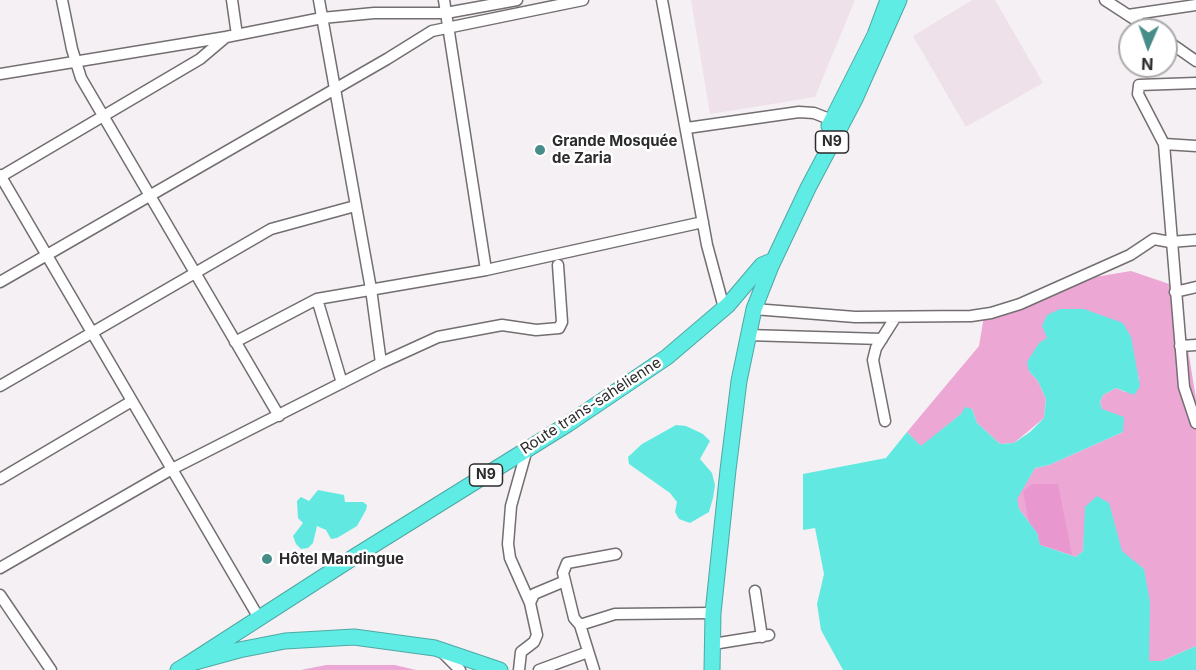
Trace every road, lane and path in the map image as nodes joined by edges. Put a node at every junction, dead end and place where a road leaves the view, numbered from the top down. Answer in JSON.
{"nodes":[{"id":1,"x":62,"y":0,"type":"edge"},
{"id":2,"x":232,"y":0,"type":"edge"},
{"id":3,"x":319,"y":0,"type":"edge"},
{"id":4,"x":380,"y":0,"type":"edge"},
{"id":5,"x":444,"y":0,"type":"edge"},
{"id":6,"x":517,"y":0,"type":"edge"},
{"id":7,"x":583,"y":0,"type":"edge"},
{"id":8,"x":662,"y":0,"type":"edge"},
{"id":9,"x":888,"y":0,"type":"edge"},
{"id":10,"x":899,"y":0,"type":"edge"},
{"id":11,"x":1105,"y":0,"type":"edge"},
{"id":12,"x":1196,"y":5,"type":"edge"},
{"id":13,"x":382,"y":13,"type":"junction"},
{"id":14,"x":446,"y":13,"type":"junction"},
{"id":15,"x":1128,"y":15,"type":"junction"},
{"id":16,"x":322,"y":18,"type":"junction"},
{"id":17,"x":1133,"y":18,"type":"edge"},
{"id":18,"x":449,"y":26,"type":"junction"},
{"id":19,"x":232,"y":36,"type":"junction"},
{"id":20,"x":1178,"y":48,"type":"edge"},
{"id":21,"x":75,"y":61,"type":"junction"},
{"id":22,"x":1196,"y":61,"type":"edge"},
{"id":23,"x":0,"y":74,"type":"edge"},
{"id":24,"x":1196,"y":83,"type":"edge"},
{"id":25,"x":334,"y":88,"type":"junction"},
{"id":26,"x":103,"y":116,"type":"junction"},
{"id":27,"x":837,"y":122,"type":"junction"},
{"id":28,"x":687,"y":128,"type":"junction"},
{"id":29,"x":1164,"y":144,"type":"junction"},
{"id":30,"x":1196,"y":146,"type":"edge"},
{"id":31,"x":0,"y":176,"type":"edge"},
{"id":32,"x":149,"y":195,"type":"junction"},
{"id":33,"x":355,"y":206,"type":"junction"},
{"id":34,"x":703,"y":222,"type":"junction"},
{"id":35,"x":1196,"y":240,"type":"edge"},
{"id":36,"x":1170,"y":242,"type":"junction"},
{"id":37,"x":47,"y":255,"type":"junction"},
{"id":38,"x":770,"y":261,"type":"junction"},
{"id":39,"x":558,"y":266,"type":"dead end"},
{"id":40,"x":486,"y":270,"type":"junction"},
{"id":41,"x":194,"y":274,"type":"junction"},
{"id":42,"x":0,"y":282,"type":"edge"},
{"id":43,"x":1196,"y":287,"type":"edge"},
{"id":44,"x":371,"y":289,"type":"junction"},
{"id":45,"x":1175,"y":292,"type":"junction"},
{"id":46,"x":317,"y":299,"type":"junction"},
{"id":47,"x":724,"y":308,"type":"junction"},
{"id":48,"x":754,"y":309,"type":"junction"},
{"id":49,"x":895,"y":318,"type":"junction"},
{"id":50,"x":92,"y":333,"type":"junction"},
{"id":51,"x":747,"y":335,"type":"junction"},
{"id":52,"x":882,"y":339,"type":"junction"},
{"id":53,"x":235,"y":342,"type":"junction"},
{"id":54,"x":1196,"y":345,"type":"edge"},
{"id":55,"x":1180,"y":346,"type":"junction"},
{"id":56,"x":381,"y":363,"type":"junction"},
{"id":57,"x":342,"y":383,"type":"junction"},
{"id":58,"x":0,"y":386,"type":"edge"},
{"id":59,"x":132,"y":401,"type":"junction"},
{"id":60,"x":279,"y":416,"type":"junction"},
{"id":61,"x":1195,"y":418,"type":"edge"},
{"id":62,"x":885,"y":421,"type":"dead end"},
{"id":63,"x":527,"y":449,"type":"junction"},
{"id":64,"x":172,"y":469,"type":"junction"},
{"id":65,"x":0,"y":479,"type":"edge"},
{"id":66,"x":616,"y":554,"type":"dead end"},
{"id":67,"x":0,"y":568,"type":"edge"},
{"id":68,"x":565,"y":581,"type":"junction"},
{"id":69,"x":755,"y":591,"type":"dead end"},
{"id":70,"x":0,"y":595,"type":"edge"},
{"id":71,"x":530,"y":603,"type":"junction"},
{"id":72,"x":713,"y":613,"type":"junction"},
{"id":73,"x":259,"y":618,"type":"junction"},
{"id":74,"x":580,"y":625,"type":"junction"},
{"id":75,"x":713,"y":644,"type":"junction"},
{"id":76,"x":435,"y":648,"type":"junction"},
{"id":77,"x":588,"y":652,"type":"junction"},
{"id":78,"x":183,"y":667,"type":"edge"},
{"id":79,"x":709,"y":669,"type":"edge"},
{"id":80,"x":51,"y":670,"type":"edge"},
{"id":81,"x":460,"y":670,"type":"edge"},
{"id":82,"x":500,"y":670,"type":"edge"},
{"id":83,"x":519,"y":670,"type":"edge"},
{"id":84,"x":539,"y":670,"type":"edge"},
{"id":85,"x":594,"y":670,"type":"edge"}],
"edges":[{"from":1,"to":21,"type":"street"},
{"from":2,"to":19,"type":"street"},
{"from":3,"to":16,"type":"street"},
{"from":4,"to":13,"type":"street"},
{"from":5,"to":14,"type":"street"},
{"from":6,"to":14,"type":"street"},
{"from":7,"to":18,"type":"street"},
{"from":8,"to":28,"type":"street"},
{"from":9,"to":27,"type":"highway","name":"Route trans-sahélienne","number":"N9"},
{"from":10,"to":27,"type":"highway","name":"Route trans-sahélienne","number":"N9"},
{"from":11,"to":15,"type":"street"},
{"from":12,"to":15,"type":"street"},
{"from":13,"to":14,"type":"street"},
{"from":13,"to":16,"type":"street"},
{"from":14,"to":18,"type":"street"},
{"from":15,"to":17,"type":"street"},
{"from":16,"to":19,"type":"street"},
{"from":16,"to":25,"type":"street"},
{"from":18,"to":25,"type":"street"},
{"from":18,"to":40,"type":"street"},
{"from":19,"to":21,"type":"street"},
{"from":19,"to":26,"type":"street"},
{"from":20,"to":22,"type":"street"},
{"from":21,"to":23,"type":"street"},
{"from":21,"to":26,"type":"street"},
{"from":24,"to":29,"type":"street"},
{"from":25,"to":32,"type":"street"},
{"from":25,"to":33,"type":"street"},
{"from":26,"to":31,"type":"street"},
{"from":26,"to":32,"type":"street"},
{"from":27,"to":28,"type":"street"},
{"from":27,"to":38,"type":"highway","name":"Route trans-sahélienne","number":"N9"},
{"from":28,"to":34,"type":"street"},
{"from":29,"to":30,"type":"street"},
{"from":29,"to":36,"type":"street"},
{"from":31,"to":37,"type":"street"},
{"from":32,"to":37,"type":"street"},
{"from":32,"to":41,"type":"street"},
{"from":33,"to":41,"type":"street"},
{"from":33,"to":44,"type":"street"},
{"from":34,"to":40,"type":"street"},
{"from":34,"to":47,"type":"street"},
{"from":35,"to":36,"type":"street"},
{"from":36,"to":45,"type":"street"},
{"from":36,"to":49,"type":"street"},
{"from":37,"to":42,"type":"street"},
{"from":37,"to":50,"type":"street"},
{"from":38,"to":47,"type":"highway","name":"Route trans-sahélienne","number":"N9"},
{"from":38,"to":48,"type":"highway","name":"Route trans-sahélienne","number":"N9"},
{"from":39,"to":56,"type":"street"},
{"from":40,"to":44,"type":"street"},
{"from":41,"to":50,"type":"street"},
{"from":41,"to":53,"type":"street"},
{"from":43,"to":45,"type":"street"},
{"from":44,"to":46,"type":"street"},
{"from":44,"to":56,"type":"street"},
{"from":45,"to":55,"type":"street"},
{"from":46,"to":53,"type":"street"},
{"from":46,"to":57,"type":"street"},
{"from":47,"to":63,"type":"highway","name":"Route trans-sahélienne","number":"N9"},
{"from":48,"to":49,"type":"street"},
{"from":48,"to":51,"type":"highway","name":"Route trans-sahélienne","number":"N9"},
{"from":49,"to":52,"type":"street"},
{"from":50,"to":58,"type":"street"},
{"from":50,"to":59,"type":"street"},
{"from":51,"to":52,"type":"street"},
{"from":51,"to":72,"type":"highway","name":"Route trans-sahélienne","number":"N9"},
{"from":52,"to":62,"type":"street"},
{"from":53,"to":60,"type":"street"},
{"from":54,"to":55,"type":"street"},
{"from":55,"to":61,"type":"street"},
{"from":56,"to":57,"type":"street"},
{"from":57,"to":60,"type":"street"},
{"from":59,"to":64,"type":"street"},
{"from":59,"to":65,"type":"street"},
{"from":60,"to":64,"type":"street"},
{"from":63,"to":71,"type":"street"},
{"from":63,"to":73,"type":"highway","name":"Route trans-sahélienne","number":"N9"},
{"from":64,"to":67,"type":"street"},
{"from":64,"to":73,"type":"street"},
{"from":66,"to":68,"type":"street"},
{"from":68,"to":71,"type":"street"},
{"from":68,"to":74,"type":"street"},
{"from":69,"to":75,"type":"street"},
{"from":70,"to":80,"type":"street"},
{"from":71,"to":83,"type":"street"},
{"from":72,"to":74,"type":"street"},
{"from":72,"to":75,"type":"highway","name":"Route trans-sahélienne","number":"N9"},
{"from":73,"to":78,"type":"highway","name":"Route trans-sahélienne","number":"N9"},
{"from":74,"to":77,"type":"street"},
{"from":75,"to":79,"type":"highway","name":"Route trans-sahélienne","number":"N9"},
{"from":76,"to":78,"type":"highway"},
{"from":76,"to":81,"type":"street"},
{"from":76,"to":82,"type":"highway"},
{"from":77,"to":84,"type":"street"},
{"from":77,"to":85,"type":"street"}]}
